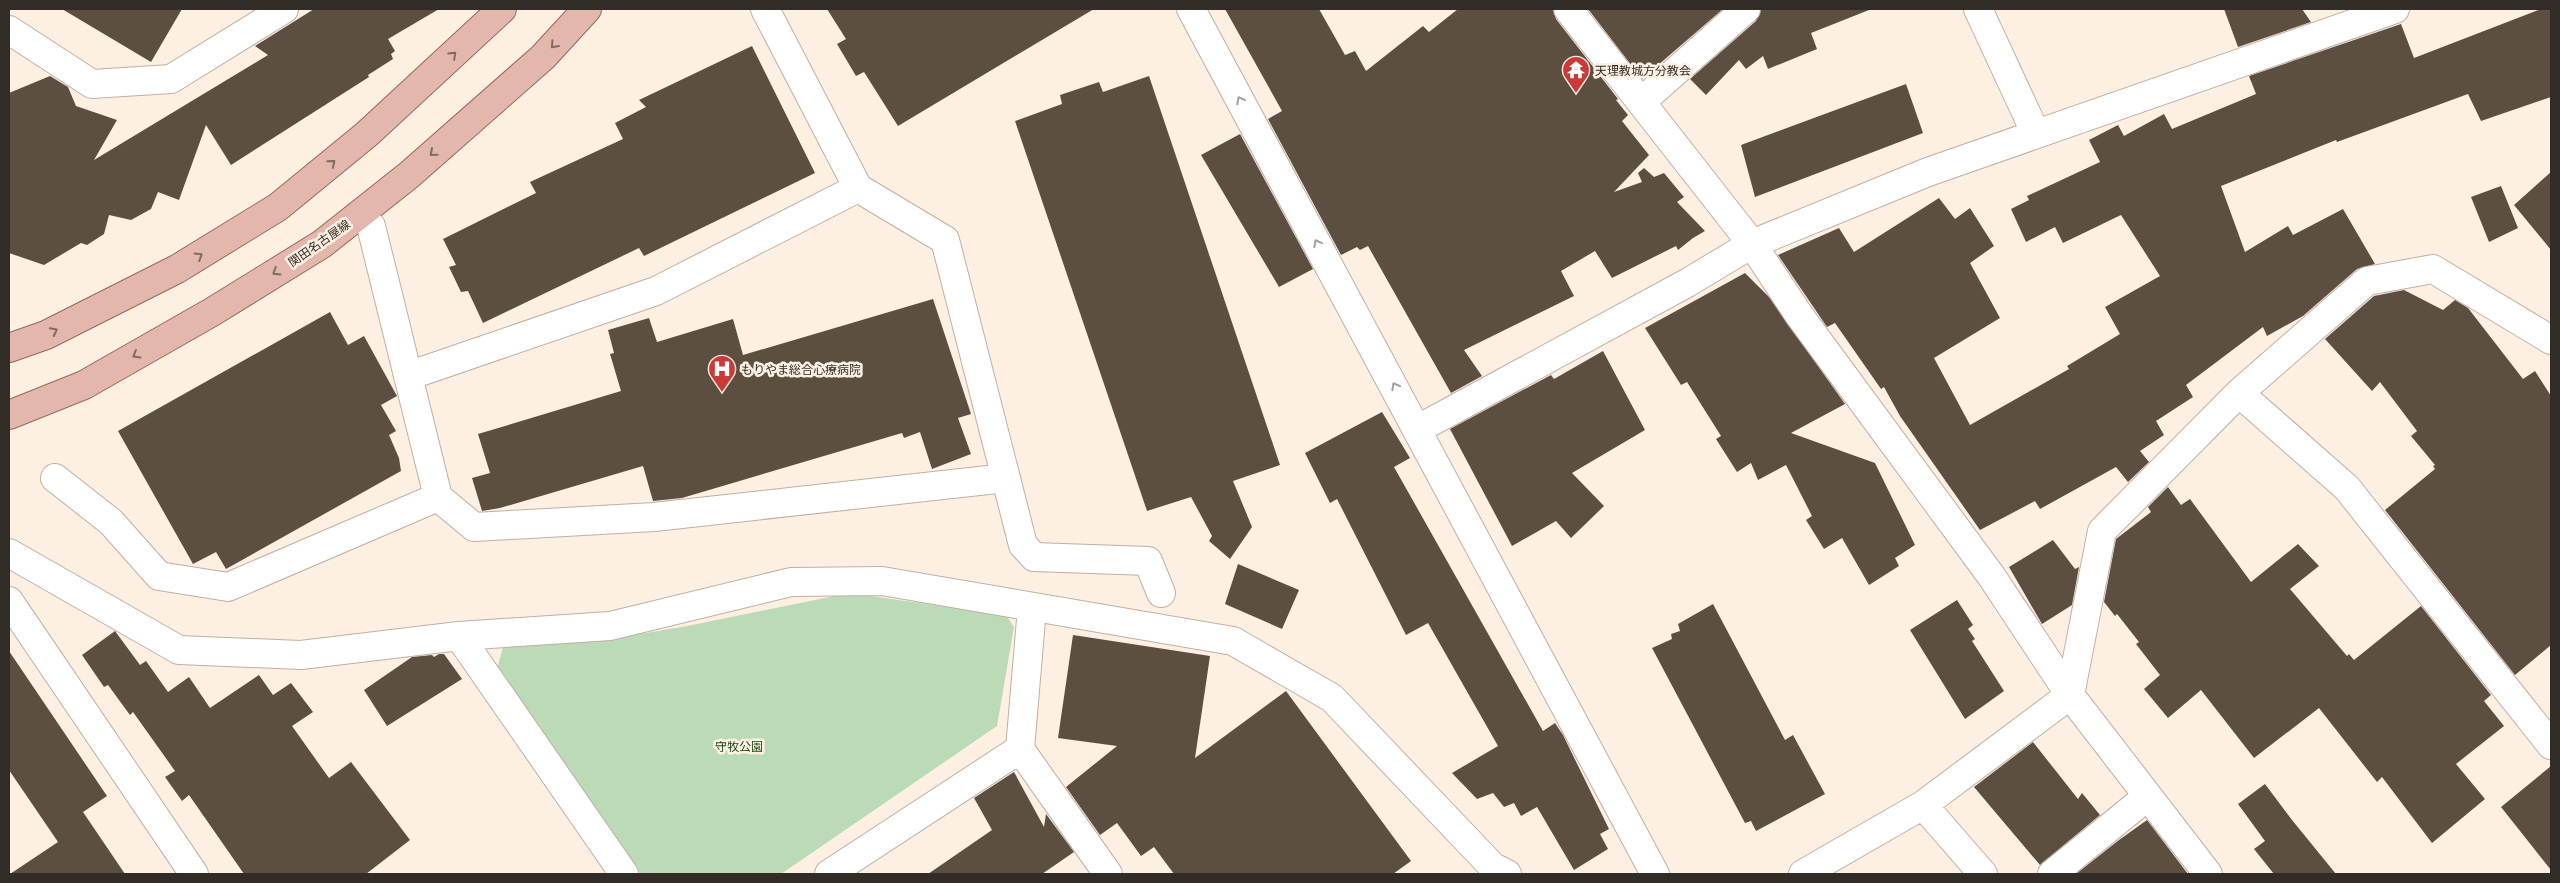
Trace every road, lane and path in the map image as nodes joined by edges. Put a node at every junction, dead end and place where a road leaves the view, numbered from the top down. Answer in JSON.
{"nodes":[{"id":1,"x":284,"y":9,"type":"edge"},
{"id":2,"x":502,"y":9,"type":"edge"},
{"id":3,"x":587,"y":9,"type":"edge"},
{"id":4,"x":764,"y":9,"type":"edge"},
{"id":5,"x":1191,"y":9,"type":"edge"},
{"id":6,"x":1568,"y":9,"type":"edge"},
{"id":7,"x":1746,"y":9,"type":"edge"},
{"id":8,"x":1978,"y":9,"type":"edge"},
{"id":9,"x":2394,"y":9,"type":"edge"},
{"id":10,"x":9,"y":30,"type":"edge"},
{"id":11,"x":1641,"y":102,"type":"junction"},
{"id":12,"x":2036,"y":134,"type":"junction"},
{"id":13,"x":858,"y":188,"type":"junction"},
{"id":14,"x":371,"y":226,"type":"dead end"},
{"id":15,"x":1752,"y":244,"type":"junction"},
{"id":16,"x":2551,"y":340,"type":"edge"},
{"id":17,"x":9,"y":348,"type":"edge"},
{"id":18,"x":408,"y":376,"type":"junction"},
{"id":19,"x":2239,"y":393,"type":"junction"},
{"id":20,"x":9,"y":415,"type":"edge"},
{"id":21,"x":1418,"y":429,"type":"junction"},
{"id":22,"x":55,"y":478,"type":"dead end"},
{"id":23,"x":1006,"y":478,"type":"junction"},
{"id":24,"x":438,"y":497,"type":"junction"},
{"id":25,"x":20,"y":560,"type":"edge"},
{"id":26,"x":9,"y":583,"type":"edge"},
{"id":27,"x":1160,"y":593,"type":"dead end"},
{"id":28,"x":9,"y":601,"type":"edge"},
{"id":29,"x":1032,"y":608,"type":"junction"},
{"id":30,"x":459,"y":636,"type":"junction"},
{"id":31,"x":2070,"y":695,"type":"junction"},
{"id":32,"x":2551,"y":744,"type":"edge"},
{"id":33,"x":1020,"y":749,"type":"junction"},
{"id":34,"x":2148,"y":796,"type":"junction"},
{"id":35,"x":1923,"y":805,"type":"junction"},
{"id":36,"x":194,"y":874,"type":"edge"},
{"id":37,"x":624,"y":874,"type":"edge"},
{"id":38,"x":829,"y":874,"type":"edge"},
{"id":39,"x":1108,"y":874,"type":"edge"},
{"id":40,"x":1507,"y":874,"type":"edge"},
{"id":41,"x":1655,"y":874,"type":"edge"},
{"id":42,"x":1803,"y":874,"type":"edge"},
{"id":43,"x":1983,"y":874,"type":"edge"},
{"id":44,"x":2052,"y":874,"type":"edge"},
{"id":45,"x":2208,"y":874,"type":"edge"}],
"edges":[{"from":1,"to":10,"type":"street"},
{"from":17,"to":2,"type":"main road","one_way":true},
{"from":3,"to":20,"type":"main road","name":"関田名古屋線","one_way":true},
{"from":4,"to":13,"type":"street"},
{"from":21,"to":5,"type":"street","one_way":true},
{"from":6,"to":11,"type":"street"},
{"from":7,"to":11,"type":"street"},
{"from":8,"to":12,"type":"street"},
{"from":9,"to":12,"type":"street"},
{"from":11,"to":15,"type":"street"},
{"from":12,"to":15,"type":"street"},
{"from":13,"to":18,"type":"street"},
{"from":13,"to":23,"type":"street"},
{"from":14,"to":18,"type":"street"},
{"from":15,"to":21,"type":"street"},
{"from":15,"to":31,"type":"street"},
{"from":16,"to":19,"type":"street"},
{"from":18,"to":24,"type":"street"},
{"from":19,"to":31,"type":"street"},
{"from":19,"to":32,"type":"street"},
{"from":21,"to":41,"type":"street"},
{"from":22,"to":24,"type":"street"},
{"from":23,"to":24,"type":"street"},
{"from":23,"to":27,"type":"street"},
{"from":25,"to":26,"type":"street"},
{"from":25,"to":30,"type":"street"},
{"from":28,"to":36,"type":"street"},
{"from":29,"to":30,"type":"street"},
{"from":29,"to":33,"type":"street"},
{"from":29,"to":40,"type":"street"},
{"from":30,"to":37,"type":"street"},
{"from":31,"to":34,"type":"street"},
{"from":31,"to":35,"type":"street"},
{"from":33,"to":38,"type":"street"},
{"from":33,"to":39,"type":"street"},
{"from":34,"to":44,"type":"street"},
{"from":34,"to":45,"type":"street"},
{"from":35,"to":42,"type":"street"},
{"from":35,"to":43,"type":"street"}]}
